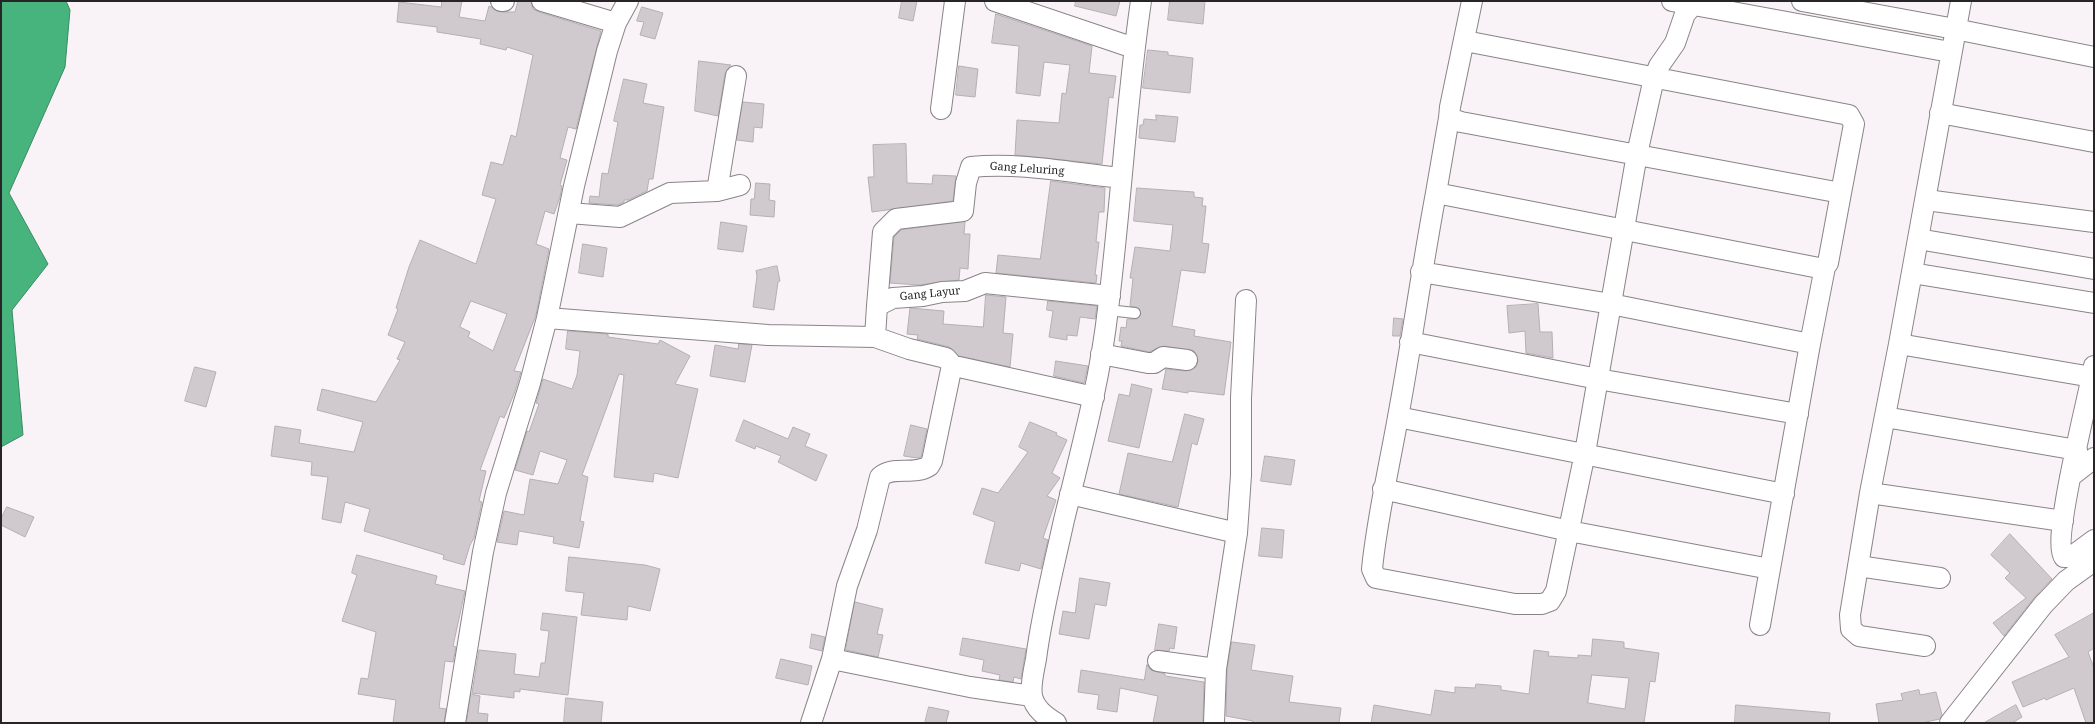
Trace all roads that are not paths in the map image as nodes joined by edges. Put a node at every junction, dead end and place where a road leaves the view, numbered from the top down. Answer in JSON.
{"nodes":[{"id":1,"x":542,"y":1,"type":"edge"},
{"id":2,"x":628,"y":1,"type":"edge"},
{"id":3,"x":955,"y":1,"type":"edge"},
{"id":4,"x":995,"y":1,"type":"edge"},
{"id":5,"x":1141,"y":1,"type":"edge"},
{"id":6,"x":1472,"y":1,"type":"edge"},
{"id":7,"x":1672,"y":1,"type":"edge"},
{"id":8,"x":1802,"y":1,"type":"edge"},
{"id":9,"x":1961,"y":1,"type":"edge"},
{"id":10,"x":1693,"y":3,"type":"edge"},
{"id":11,"x":616,"y":24,"type":"junction"},
{"id":12,"x":1955,"y":29,"type":"junction"},
{"id":13,"x":1465,"y":41,"type":"junction"},
{"id":14,"x":1134,"y":48,"type":"junction"},
{"id":15,"x":1950,"y":52,"type":"junction"},
{"id":16,"x":2094,"y":57,"type":"edge"},
{"id":17,"x":736,"y":76,"type":"dead end"},
{"id":18,"x":1654,"y":78,"type":"junction"},
{"id":19,"x":941,"y":109,"type":"dead end"},
{"id":20,"x":1940,"y":113,"type":"junction"},
{"id":21,"x":1449,"y":118,"type":"junction"},
{"id":22,"x":2094,"y":142,"type":"edge"},
{"id":23,"x":1637,"y":154,"type":"junction"},
{"id":24,"x":1121,"y":178,"type":"junction"},
{"id":25,"x":740,"y":185,"type":"dead end"},
{"id":26,"x":717,"y":191,"type":"junction"},
{"id":27,"x":1436,"y":193,"type":"junction"},
{"id":28,"x":1841,"y":193,"type":"junction"},
{"id":29,"x":1926,"y":200,"type":"junction"},
{"id":30,"x":569,"y":213,"type":"junction"},
{"id":31,"x":2094,"y":222,"type":"edge"},
{"id":32,"x":1625,"y":230,"type":"junction"},
{"id":33,"x":1918,"y":239,"type":"junction"},
{"id":34,"x":1825,"y":267,"type":"junction"},
{"id":35,"x":2094,"y":269,"type":"edge"},
{"id":36,"x":1421,"y":272,"type":"junction"},
{"id":37,"x":1912,"y":273,"type":"junction"},
{"id":38,"x":1246,"y":300,"type":"dead end"},
{"id":39,"x":1109,"y":303,"type":"junction"},
{"id":40,"x":2094,"y":303,"type":"edge"},
{"id":41,"x":1611,"y":304,"type":"junction"},
{"id":42,"x":877,"y":306,"type":"junction"},
{"id":43,"x":1135,"y":313,"type":"dead end"},
{"id":44,"x":547,"y":318,"type":"junction"},
{"id":45,"x":874,"y":337,"type":"junction"},
{"id":46,"x":1410,"y":342,"type":"junction"},
{"id":47,"x":1810,"y":344,"type":"junction"},
{"id":48,"x":1899,"y":344,"type":"junction"},
{"id":49,"x":1102,"y":354,"type":"junction"},
{"id":50,"x":1187,"y":360,"type":"dead end"},
{"id":51,"x":954,"y":367,"type":"junction"},
{"id":52,"x":2093,"y":372,"type":"edge"},
{"id":53,"x":1598,"y":379,"type":"junction"},
{"id":54,"x":1094,"y":397,"type":"junction"},
{"id":55,"x":1798,"y":414,"type":"junction"},
{"id":56,"x":1398,"y":417,"type":"junction"},
{"id":57,"x":1885,"y":417,"type":"junction"},
{"id":58,"x":1585,"y":454,"type":"junction"},
{"id":59,"x":2085,"y":454,"type":"edge"},
{"id":60,"x":1383,"y":489,"type":"junction"},
{"id":61,"x":1870,"y":493,"type":"junction"},
{"id":62,"x":1070,"y":494,"type":"junction"},
{"id":63,"x":1784,"y":494,"type":"junction"},
{"id":64,"x":2063,"y":521,"type":"junction"},
{"id":65,"x":1569,"y":531,"type":"junction"},
{"id":66,"x":1237,"y":533,"type":"junction"},
{"id":67,"x":2094,"y":540,"type":"edge"},
{"id":68,"x":2094,"y":561,"type":"edge"},
{"id":69,"x":1858,"y":566,"type":"junction"},
{"id":70,"x":1770,"y":569,"type":"junction"},
{"id":71,"x":1940,"y":578,"type":"dead end"},
{"id":72,"x":1760,"y":625,"type":"dead end"},
{"id":73,"x":1925,"y":646,"type":"dead end"},
{"id":74,"x":832,"y":658,"type":"junction"},
{"id":75,"x":1158,"y":661,"type":"dead end"},
{"id":76,"x":1216,"y":669,"type":"junction"},
{"id":77,"x":1034,"y":699,"type":"junction"},
{"id":78,"x":455,"y":723,"type":"edge"},
{"id":79,"x":811,"y":723,"type":"edge"},
{"id":80,"x":1032,"y":723,"type":"edge"},
{"id":81,"x":1056,"y":723,"type":"edge"},
{"id":82,"x":1214,"y":723,"type":"edge"},
{"id":83,"x":1950,"y":723,"type":"edge"}],
"edges":[{"from":1,"to":11,"type":"street"},
{"from":2,"to":11,"type":"street"},
{"from":3,"to":19,"type":"street"},
{"from":4,"to":14,"type":"street"},
{"from":5,"to":14,"type":"street"},
{"from":6,"to":13,"type":"street"},
{"from":7,"to":10,"type":"street"},
{"from":8,"to":12,"type":"street"},
{"from":9,"to":12,"type":"street"},
{"from":10,"to":15,"type":"street"},
{"from":10,"to":18,"type":"street"},
{"from":11,"to":30,"type":"street"},
{"from":12,"to":15,"type":"street"},
{"from":12,"to":16,"type":"street"},
{"from":13,"to":18,"type":"street"},
{"from":13,"to":21,"type":"street"},
{"from":14,"to":24,"type":"street"},
{"from":15,"to":20,"type":"street"},
{"from":17,"to":26,"type":"street"},
{"from":18,"to":23,"type":"street"},
{"from":18,"to":28,"type":"street"},
{"from":20,"to":22,"type":"street"},
{"from":20,"to":29,"type":"street"},
{"from":21,"to":23,"type":"street"},
{"from":21,"to":27,"type":"street"},
{"from":23,"to":28,"type":"street"},
{"from":23,"to":32,"type":"street"},
{"from":24,"to":39,"type":"street"},
{"from":24,"to":42,"type":"street","name":"Gang Leluring"},
{"from":25,"to":26,"type":"street"},
{"from":26,"to":30,"type":"street"},
{"from":27,"to":32,"type":"street"},
{"from":27,"to":36,"type":"street"},
{"from":28,"to":34,"type":"street"},
{"from":29,"to":31,"type":"street"},
{"from":29,"to":33,"type":"street"},
{"from":30,"to":44,"type":"street"},
{"from":32,"to":34,"type":"street"},
{"from":32,"to":41,"type":"street"},
{"from":33,"to":35,"type":"street"},
{"from":33,"to":37,"type":"street"},
{"from":34,"to":47,"type":"street"},
{"from":36,"to":41,"type":"street"},
{"from":36,"to":46,"type":"street"},
{"from":37,"to":40,"type":"street"},
{"from":37,"to":48,"type":"street"},
{"from":38,"to":66,"type":"street"},
{"from":39,"to":42,"type":"street","name":"Gang Layur"},
{"from":39,"to":43,"type":"lane"},
{"from":39,"to":49,"type":"street"},
{"from":41,"to":47,"type":"street"},
{"from":41,"to":53,"type":"street"},
{"from":42,"to":45,"type":"street"},
{"from":44,"to":45,"type":"street"},
{"from":44,"to":78,"type":"street"},
{"from":45,"to":51,"type":"street"},
{"from":46,"to":53,"type":"street"},
{"from":46,"to":56,"type":"street"},
{"from":47,"to":55,"type":"street"},
{"from":48,"to":52,"type":"street"},
{"from":48,"to":57,"type":"street"},
{"from":49,"to":50,"type":"street"},
{"from":49,"to":54,"type":"street"},
{"from":51,"to":54,"type":"street"},
{"from":51,"to":74,"type":"street"},
{"from":52,"to":59,"type":"street"},
{"from":53,"to":55,"type":"street"},
{"from":53,"to":58,"type":"street"},
{"from":54,"to":62,"type":"street"},
{"from":55,"to":63,"type":"street"},
{"from":56,"to":58,"type":"street"},
{"from":56,"to":60,"type":"street"},
{"from":57,"to":59,"type":"street"},
{"from":57,"to":61,"type":"street"},
{"from":58,"to":63,"type":"street"},
{"from":58,"to":65,"type":"street"},
{"from":59,"to":64,"type":"street"},
{"from":60,"to":65,"type":"street"},
{"from":60,"to":65,"type":"street"},
{"from":61,"to":64,"type":"street"},
{"from":61,"to":69,"type":"street"},
{"from":62,"to":66,"type":"street"},
{"from":62,"to":77,"type":"street"},
{"from":63,"to":70,"type":"street"},
{"from":64,"to":67,"type":"street"},
{"from":65,"to":70,"type":"street"},
{"from":66,"to":76,"type":"street"},
{"from":68,"to":83,"type":"street"},
{"from":69,"to":71,"type":"street"},
{"from":69,"to":73,"type":"street"},
{"from":70,"to":72,"type":"street"},
{"from":74,"to":77,"type":"street"},
{"from":74,"to":79,"type":"street"},
{"from":75,"to":76,"type":"street"},
{"from":76,"to":82,"type":"street"},
{"from":77,"to":80,"type":"street"},
{"from":77,"to":81,"type":"street"}]}
